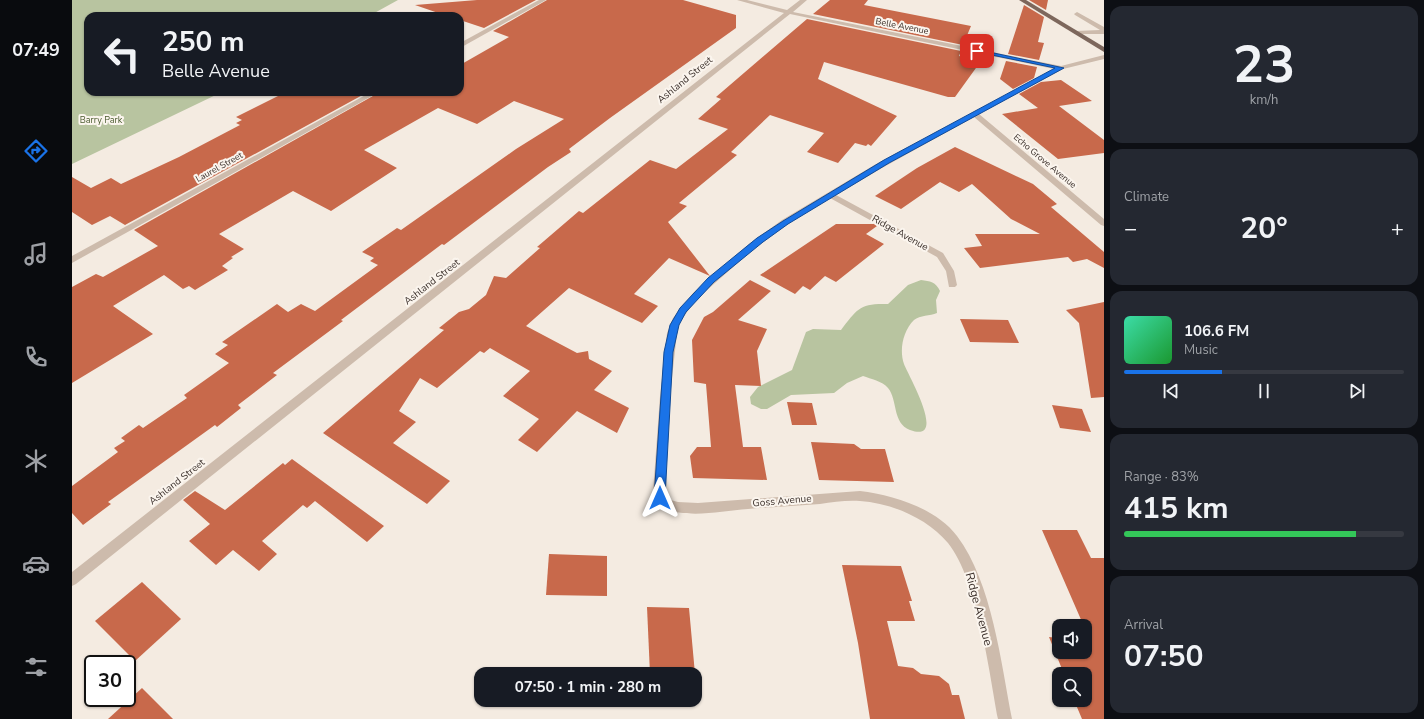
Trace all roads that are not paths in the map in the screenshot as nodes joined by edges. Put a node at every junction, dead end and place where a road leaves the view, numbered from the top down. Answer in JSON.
{"nodes":[{"id":1,"x":543,"y":0,"type":"edge"},
{"id":2,"x":740,"y":0,"type":"edge"},
{"id":3,"x":804,"y":0,"type":"edge"},
{"id":4,"x":1022,"y":0,"type":"edge"},
{"id":5,"x":788,"y":13,"type":"junction"},
{"id":6,"x":1077,"y":14,"type":"dead end"},
{"id":7,"x":1103,"y":32,"type":"edge"},
{"id":8,"x":1076,"y":33,"type":"junction"},
{"id":9,"x":464,"y":44,"type":"edge"},
{"id":10,"x":1104,"y":50,"type":"edge"},
{"id":11,"x":1104,"y":57,"type":"edge"},
{"id":12,"x":1061,"y":68,"type":"junction"},
{"id":13,"x":369,"y":96,"type":"edge"},
{"id":14,"x":974,"y":114,"type":"junction"},
{"id":15,"x":830,"y":195,"type":"junction"},
{"id":16,"x":1104,"y":223,"type":"edge"},
{"id":17,"x":72,"y":260,"type":"edge"},
{"id":18,"x":952,"y":285,"type":"dead end"},
{"id":19,"x":900,"y":506,"type":"joint"},
{"id":20,"x":72,"y":580,"type":"edge"},
{"id":21,"x":1005,"y":719,"type":"edge"}],
"edges":[{"from":1,"to":9,"type":"street"},
{"from":2,"to":5,"type":"street","name":"Belle Avenue"},
{"from":3,"to":5,"type":"street","name":"Ashland Street"},
{"from":4,"to":8,"type":"main road"},
{"from":5,"to":12,"type":"street","name":"Belle Avenue"},
{"from":5,"to":20,"type":"street","name":"Ashland Street"},
{"from":6,"to":7,"type":"street"},
{"from":7,"to":8,"type":"street"},
{"from":8,"to":10,"type":"main road"},
{"from":11,"to":12,"type":"street"},
{"from":12,"to":14,"type":"street"},
{"from":13,"to":17,"type":"street","name":"Laurel Street"},
{"from":14,"to":15,"type":"street"},
{"from":14,"to":16,"type":"street","name":"Echo Grove Avenue"},
{"from":15,"to":18,"type":"street","name":"Ridge Avenue"},
{"from":15,"to":19,"type":"street","name":"Goss Avenue"},
{"from":19,"to":21,"type":"street","name":"Ridge Avenue"}]}
